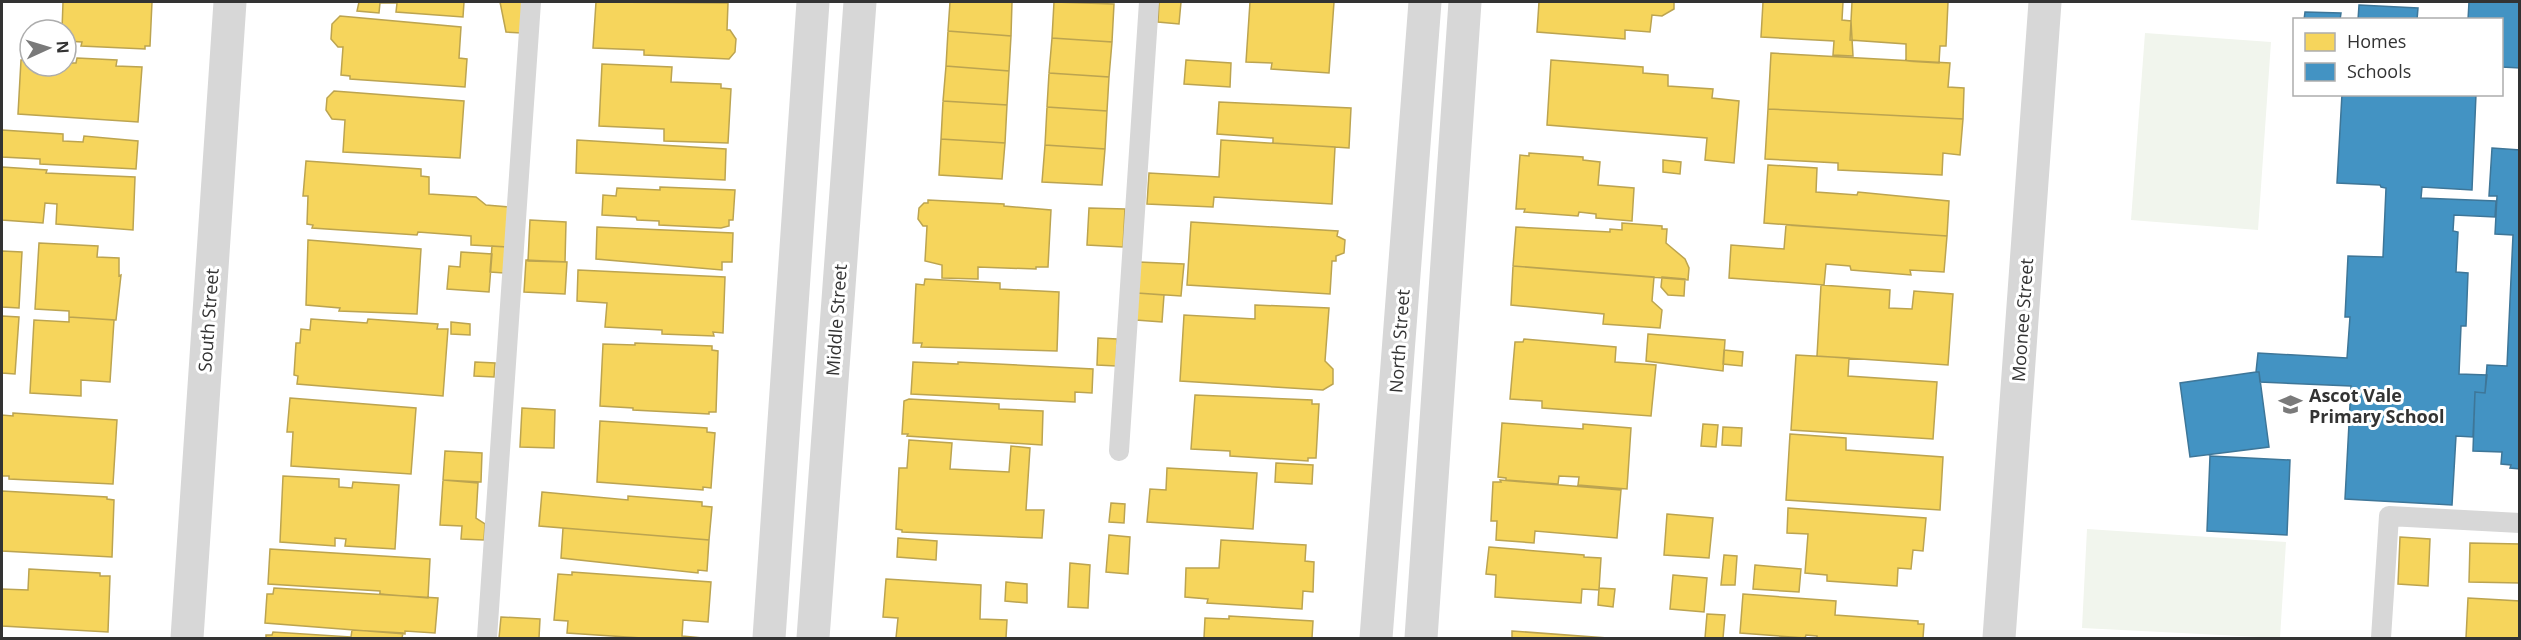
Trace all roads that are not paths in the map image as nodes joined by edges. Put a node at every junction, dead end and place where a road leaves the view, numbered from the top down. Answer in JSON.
{"nodes":[{"id":1,"x":230,"y":2,"type":"edge"},
{"id":2,"x":531,"y":2,"type":"edge"},
{"id":3,"x":813,"y":2,"type":"edge"},
{"id":4,"x":860,"y":2,"type":"edge"},
{"id":5,"x":1149,"y":2,"type":"edge"},
{"id":6,"x":1425,"y":2,"type":"edge"},
{"id":7,"x":1465,"y":2,"type":"edge"},
{"id":8,"x":2045,"y":2,"type":"edge"},
{"id":9,"x":1422,"y":44,"type":"junction"},
{"id":10,"x":1461,"y":46,"type":"junction"},
{"id":11,"x":1119,"y":451,"type":"dead end"},
{"id":12,"x":2520,"y":523,"type":"edge"},
{"id":13,"x":187,"y":639,"type":"edge"},
{"id":14,"x":487,"y":639,"type":"edge"},
{"id":15,"x":770,"y":639,"type":"edge"},
{"id":16,"x":813,"y":639,"type":"edge"},
{"id":17,"x":1376,"y":639,"type":"edge"},
{"id":18,"x":1421,"y":639,"type":"edge"},
{"id":19,"x":1999,"y":639,"type":"edge"},
{"id":20,"x":2381,"y":639,"type":"edge"}],
"edges":[{"from":1,"to":13,"type":"street","name":"South Street"},
{"from":2,"to":14,"type":"lane"},
{"from":3,"to":15,"type":"street"},
{"from":4,"to":16,"type":"street","name":"Middle Street"},
{"from":5,"to":11,"type":"lane"},
{"from":6,"to":9,"type":"street","name":"North Street"},
{"from":7,"to":10,"type":"street"},
{"from":8,"to":19,"type":"street","name":"Moonee Street"},
{"from":9,"to":10,"type":"street"},
{"from":9,"to":17,"type":"street","name":"North Street"},
{"from":10,"to":18,"type":"street"},
{"from":12,"to":20,"type":"lane"}]}
